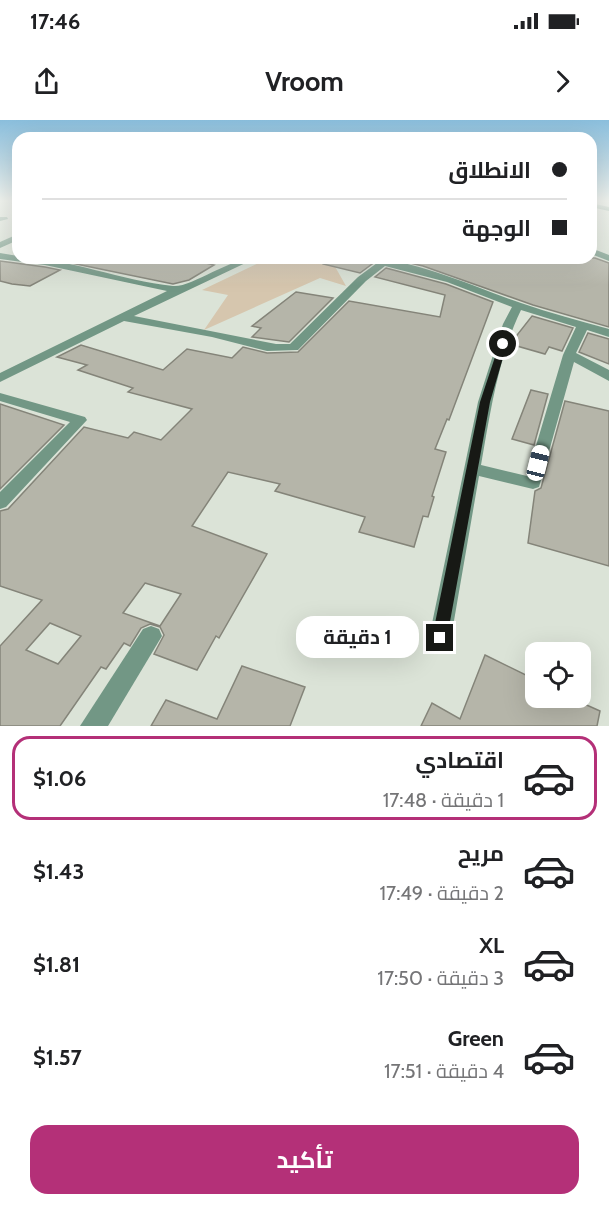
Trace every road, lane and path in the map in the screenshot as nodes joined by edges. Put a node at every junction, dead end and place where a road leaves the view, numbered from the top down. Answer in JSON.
{"nodes":[{"id":1,"x":67,"y":264,"type":"edge"},
{"id":2,"x":237,"y":264,"type":"edge"},
{"id":3,"x":381,"y":264,"type":"edge"},
{"id":4,"x":392,"y":264,"type":"edge"},
{"id":5,"x":177,"y":290,"type":"junction"},
{"id":6,"x":518,"y":306,"type":"junction"},
{"id":7,"x":122,"y":317,"type":"junction"},
{"id":8,"x":583,"y":325,"type":"junction"},
{"id":9,"x":609,"y":333,"type":"edge"},
{"id":10,"x":569,"y":356,"type":"junction"},
{"id":11,"x":609,"y":377,"type":"edge"},
{"id":12,"x":0,"y":378,"type":"edge"},
{"id":13,"x":0,"y":397,"type":"edge"},
{"id":14,"x":474,"y":469,"type":"junction"},
{"id":15,"x":0,"y":503,"type":"edge"},
{"id":16,"x":151,"y":636,"type":"dead end"},
{"id":17,"x":440,"y":638,"type":"dead end"},
{"id":18,"x":93,"y":726,"type":"edge"}],
"edges":[{"from":1,"to":5,"type":"street"},
{"from":2,"to":5,"type":"street"},
{"from":3,"to":7,"type":"street"},
{"from":4,"to":6,"type":"street"},
{"from":5,"to":7,"type":"street"},
{"from":6,"to":8,"type":"street"},
{"from":6,"to":14,"type":"street"},
{"from":7,"to":12,"type":"street"},
{"from":8,"to":9,"type":"street"},
{"from":8,"to":10,"type":"street"},
{"from":10,"to":11,"type":"street"},
{"from":10,"to":14,"type":"street"},
{"from":13,"to":15,"type":"street"},
{"from":14,"to":17,"type":"street"},
{"from":16,"to":18,"type":"street"}]}
